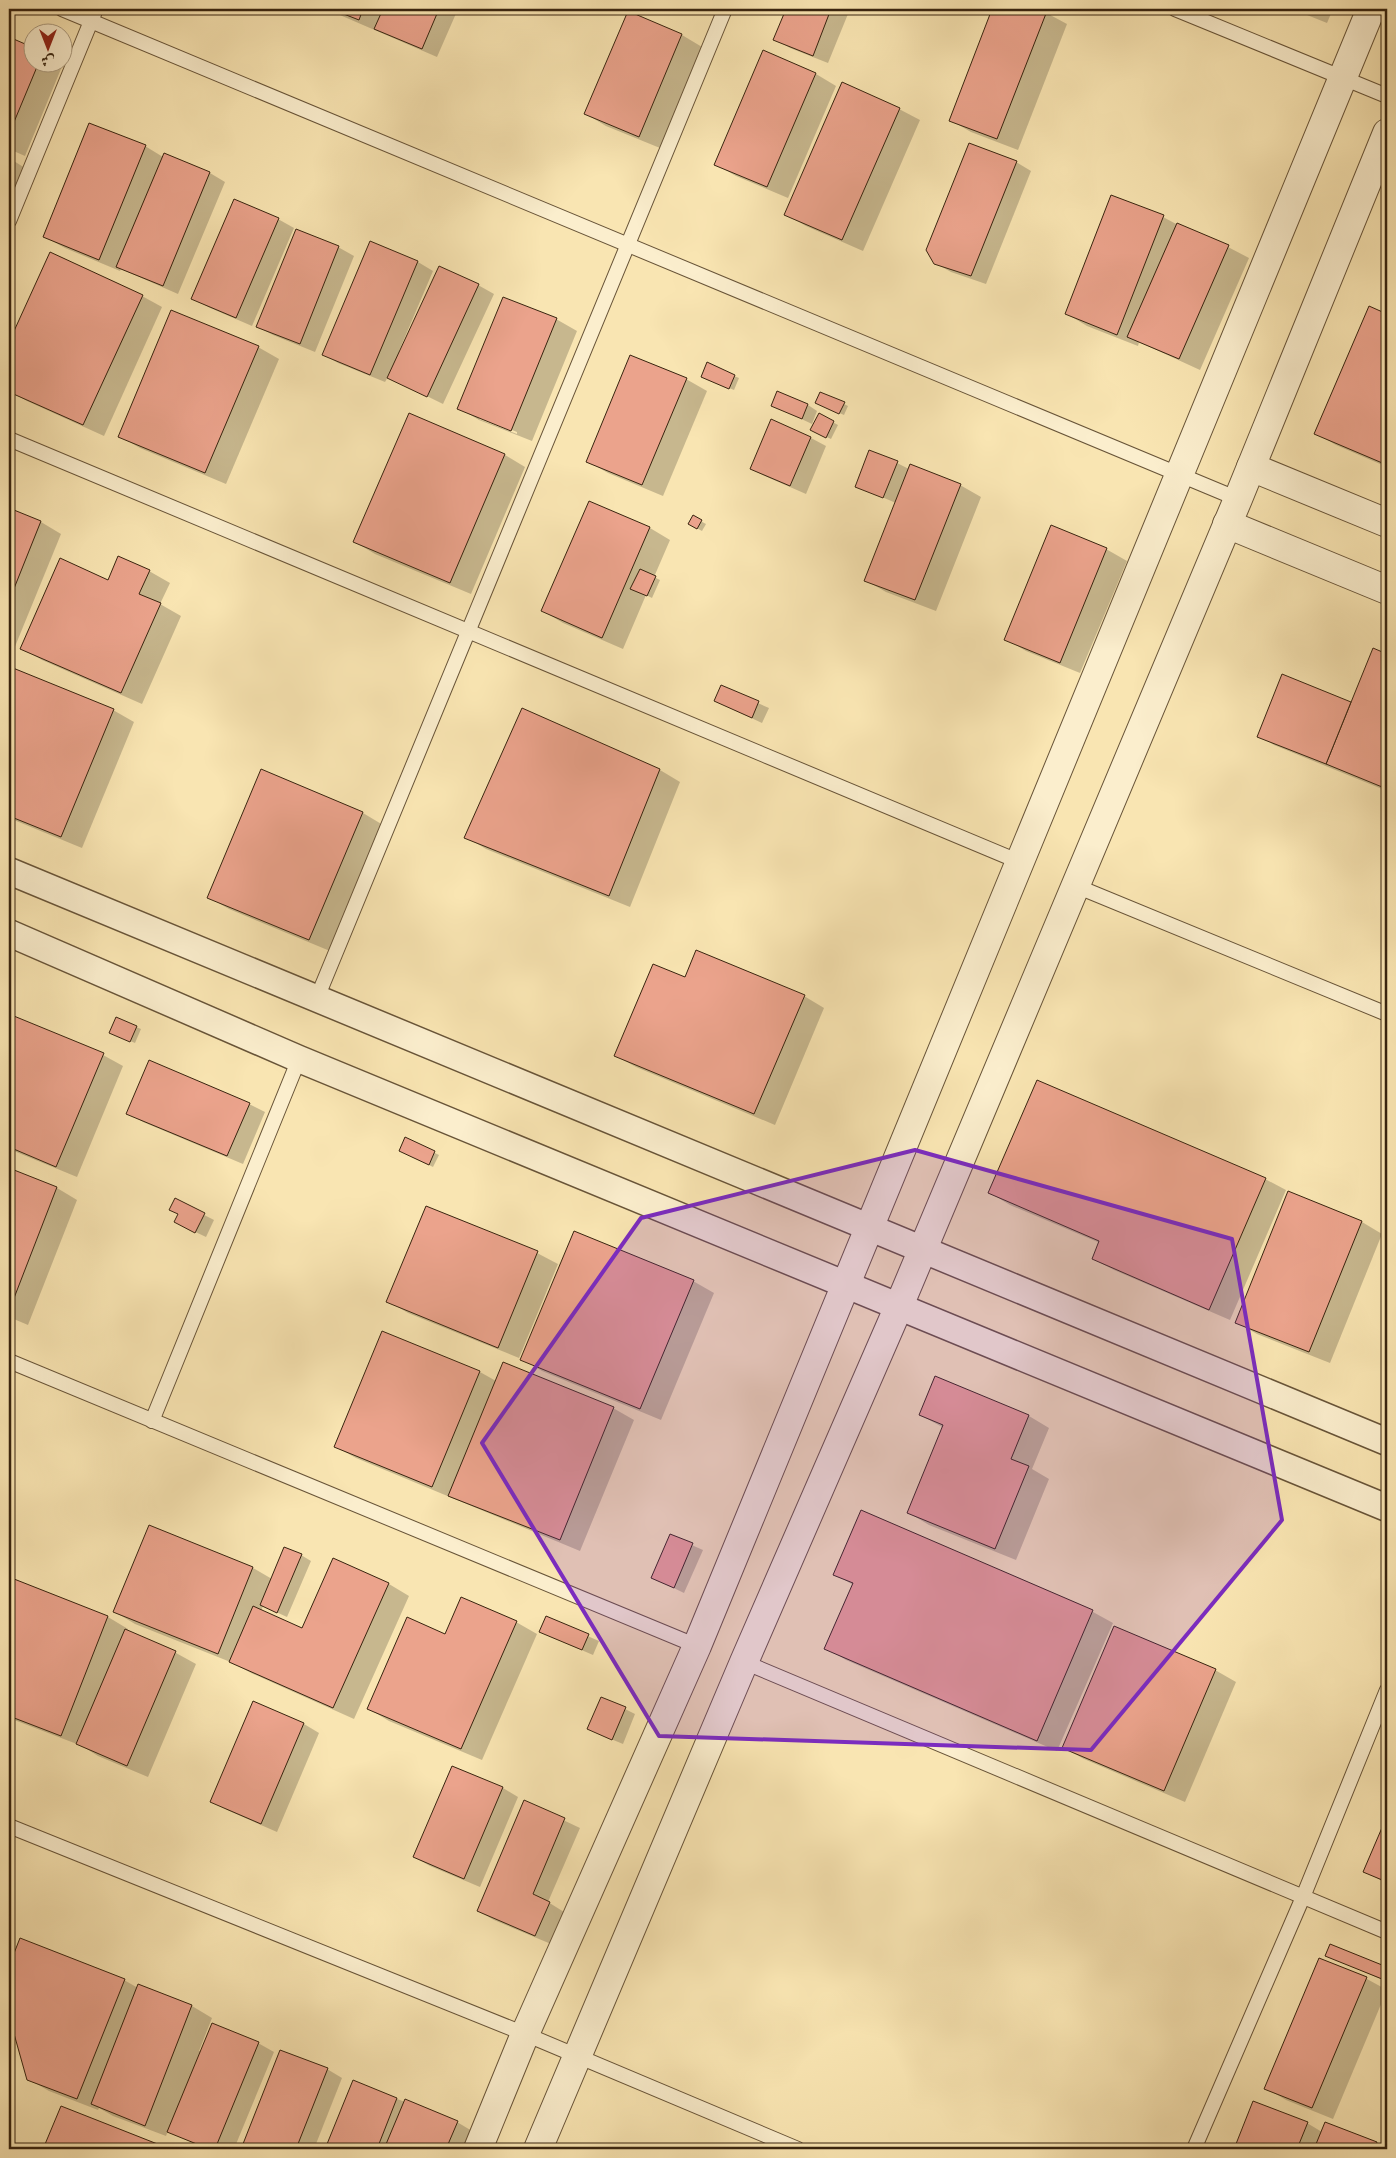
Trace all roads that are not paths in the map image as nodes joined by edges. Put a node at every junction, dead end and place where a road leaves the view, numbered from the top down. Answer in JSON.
{"nodes":[{"id":1,"x":62,"y":9,"type":"edge"},
{"id":2,"x":725,"y":9,"type":"edge"},
{"id":3,"x":1175,"y":9,"type":"edge"},
{"id":4,"x":1371,"y":9,"type":"edge"},
{"id":5,"x":93,"y":15,"type":"edge"},
{"id":6,"x":1343,"y":78,"type":"junction"},
{"id":7,"x":1387,"y":96,"type":"edge"},
{"id":8,"x":1387,"y":133,"type":"edge"},
{"id":9,"x":9,"y":221,"type":"edge"},
{"id":10,"x":628,"y":245,"type":"junction"},
{"id":11,"x":9,"y":439,"type":"edge"},
{"id":12,"x":1251,"y":467,"type":"junction"},
{"id":13,"x":1179,"y":474,"type":"junction"},
{"id":14,"x":1238,"y":499,"type":"junction"},
{"id":15,"x":1387,"y":523,"type":"edge"},
{"id":16,"x":1227,"y":524,"type":"junction"},
{"id":17,"x":1387,"y":590,"type":"edge"},
{"id":18,"x":468,"y":632,"type":"junction"},
{"id":19,"x":1020,"y":862,"type":"junction"},
{"id":20,"x":9,"y":871,"type":"edge"},
{"id":21,"x":1076,"y":886,"type":"junction"},
{"id":22,"x":9,"y":933,"type":"edge"},
{"id":23,"x":317,"y":998,"type":"junction"},
{"id":24,"x":1387,"y":1014,"type":"edge"},
{"id":25,"x":299,"y":1059,"type":"junction"},
{"id":26,"x":869,"y":1228,"type":"junction"},
{"id":27,"x":922,"y":1250,"type":"junction"},
{"id":28,"x":846,"y":1284,"type":"junction"},
{"id":29,"x":899,"y":1306,"type":"junction"},
{"id":30,"x":9,"y":1361,"type":"edge"},
{"id":31,"x":152,"y":1420,"type":"junction"},
{"id":32,"x":1387,"y":1442,"type":"edge"},
{"id":33,"x":1387,"y":1508,"type":"edge"},
{"id":34,"x":697,"y":1646,"type":"junction"},
{"id":35,"x":744,"y":1662,"type":"junction"},
{"id":36,"x":1387,"y":1690,"type":"edge"},
{"id":37,"x":9,"y":1826,"type":"edge"},
{"id":38,"x":1304,"y":1897,"type":"junction"},
{"id":39,"x":1387,"y":1932,"type":"edge"},
{"id":40,"x":525,"y":2034,"type":"junction"},
{"id":41,"x":577,"y":2056,"type":"junction"},
{"id":42,"x":478,"y":2149,"type":"edge"},
{"id":43,"x":538,"y":2149,"type":"edge"},
{"id":44,"x":798,"y":2149,"type":"edge"},
{"id":45,"x":1194,"y":2149,"type":"edge"}],
"edges":[{"from":1,"to":5,"type":"lane"},
{"from":2,"to":10,"type":"lane"},
{"from":3,"to":6,"type":"lane"},
{"from":4,"to":6,"type":"street"},
{"from":5,"to":9,"type":"lane"},
{"from":5,"to":10,"type":"lane"},
{"from":6,"to":7,"type":"lane"},
{"from":6,"to":13,"type":"street"},
{"from":8,"to":12,"type":"street"},
{"from":10,"to":13,"type":"lane"},
{"from":10,"to":18,"type":"lane"},
{"from":11,"to":18,"type":"lane"},
{"from":12,"to":14,"type":"street"},
{"from":12,"to":15,"type":"street"},
{"from":13,"to":14,"type":"lane"},
{"from":13,"to":19,"type":"street"},
{"from":14,"to":16,"type":"street"},
{"from":16,"to":17,"type":"street"},
{"from":16,"to":21,"type":"street"},
{"from":18,"to":19,"type":"lane"},
{"from":18,"to":23,"type":"lane"},
{"from":19,"to":26,"type":"street"},
{"from":20,"to":23,"type":"street"},
{"from":21,"to":24,"type":"lane"},
{"from":21,"to":27,"type":"street"},
{"from":22,"to":25,"type":"street"},
{"from":23,"to":26,"type":"street"},
{"from":25,"to":28,"type":"street"},
{"from":25,"to":31,"type":"lane"},
{"from":26,"to":27,"type":"street"},
{"from":26,"to":28,"type":"street"},
{"from":27,"to":29,"type":"street"},
{"from":27,"to":32,"type":"street"},
{"from":28,"to":29,"type":"street"},
{"from":28,"to":34,"type":"street"},
{"from":29,"to":33,"type":"street"},
{"from":29,"to":35,"type":"street"},
{"from":30,"to":31,"type":"lane"},
{"from":31,"to":34,"type":"lane"},
{"from":34,"to":40,"type":"street"},
{"from":35,"to":38,"type":"lane"},
{"from":35,"to":41,"type":"street"},
{"from":36,"to":38,"type":"lane"},
{"from":37,"to":40,"type":"lane"},
{"from":38,"to":39,"type":"lane"},
{"from":38,"to":45,"type":"lane"},
{"from":40,"to":41,"type":"lane"},
{"from":40,"to":42,"type":"street"},
{"from":41,"to":43,"type":"street"},
{"from":41,"to":44,"type":"lane"}]}
